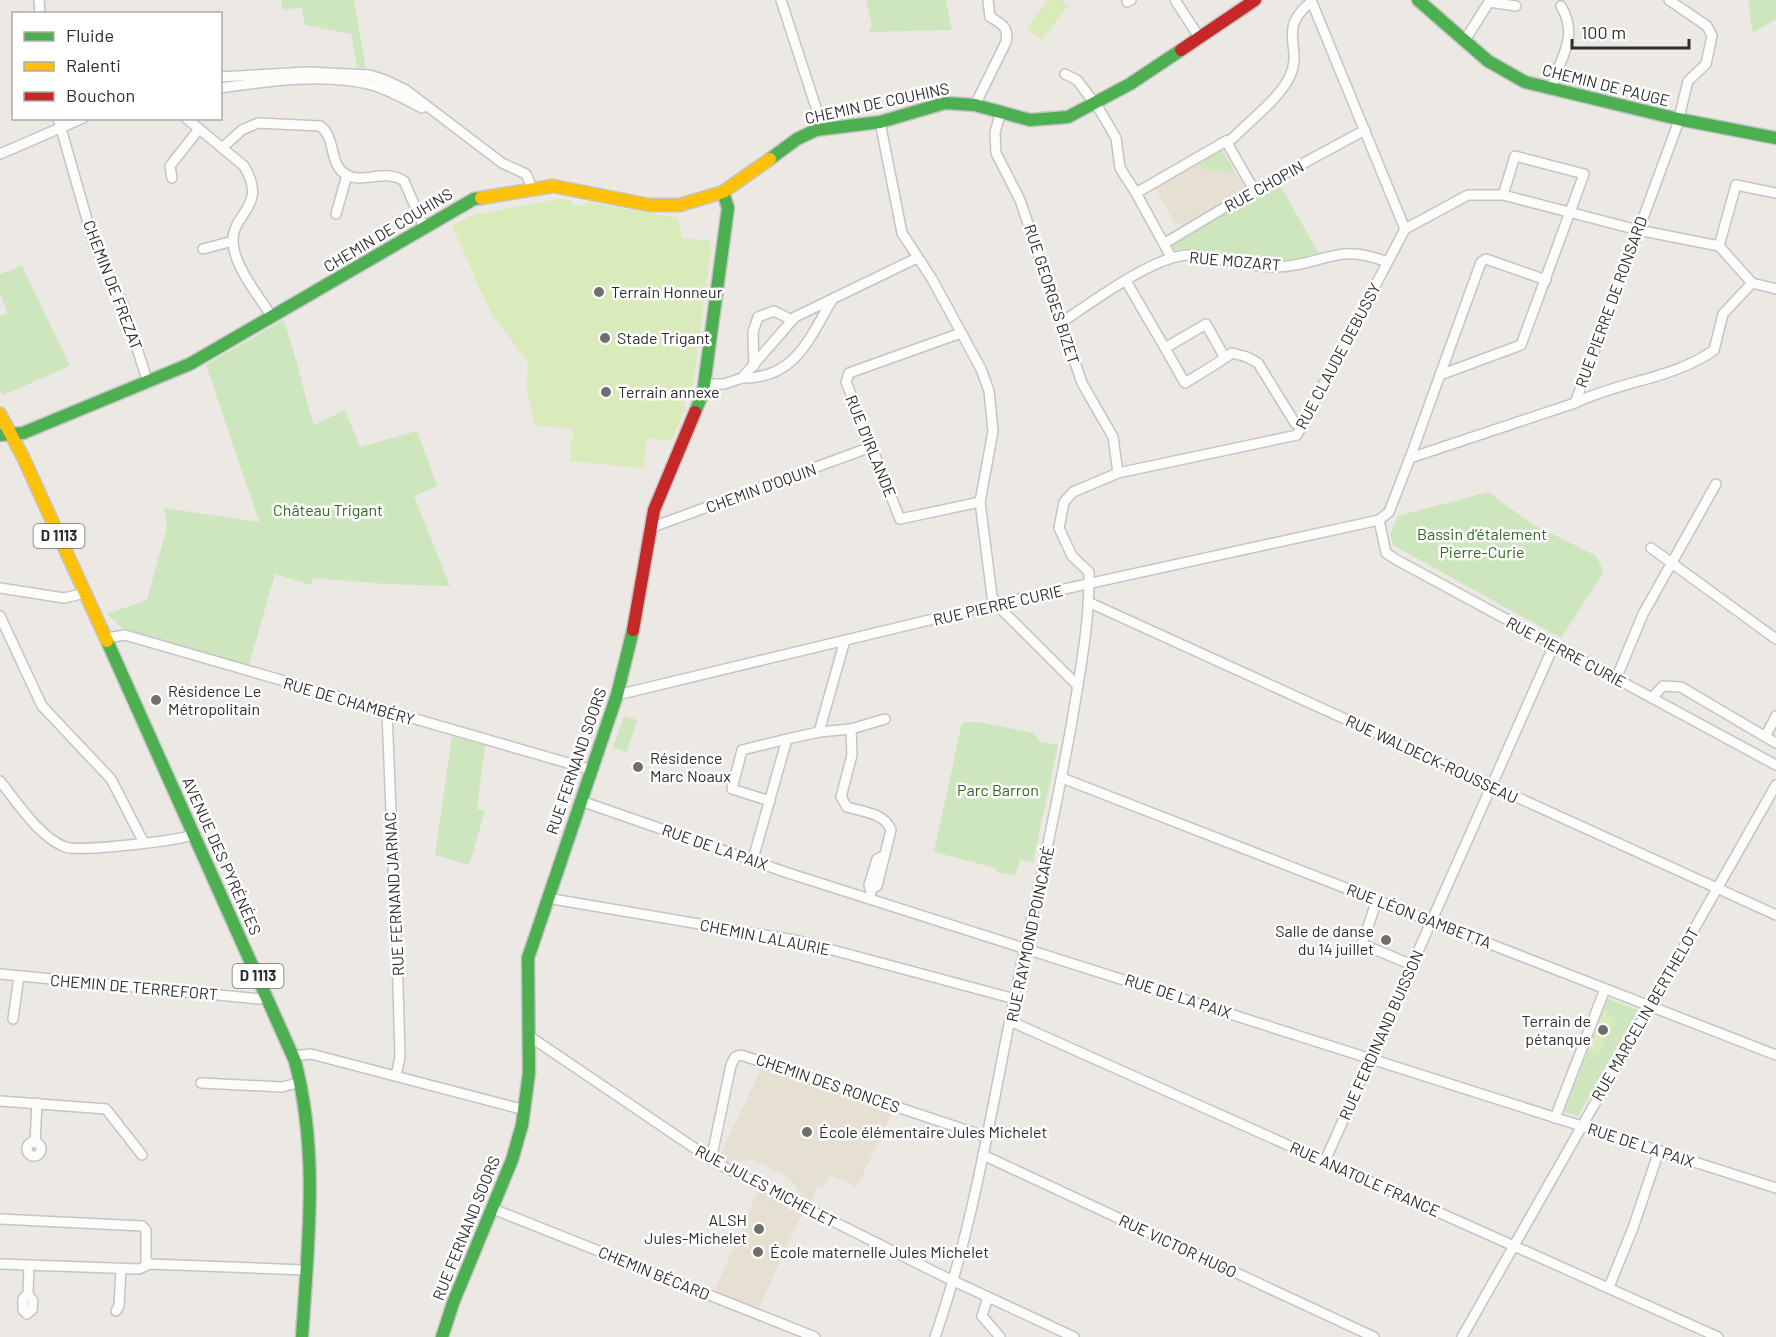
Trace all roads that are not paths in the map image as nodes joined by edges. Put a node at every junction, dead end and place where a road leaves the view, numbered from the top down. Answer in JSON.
{"nodes":[{"id":1,"x":781,"y":0,"type":"edge"},
{"id":2,"x":988,"y":0,"type":"edge"},
{"id":3,"x":1175,"y":0,"type":"edge"},
{"id":4,"x":1255,"y":0,"type":"edge"},
{"id":5,"x":1418,"y":0,"type":"edge"},
{"id":6,"x":1669,"y":0,"type":"edge"},
{"id":7,"x":1311,"y":1,"type":"edge"},
{"id":8,"x":1516,"y":6,"type":"dead end"},
{"id":9,"x":1561,"y":6,"type":"dead end"},
{"id":10,"x":1199,"y":37,"type":"junction"},
{"id":11,"x":1465,"y":40,"type":"junction"},
{"id":12,"x":1065,"y":74,"type":"dead end"},
{"id":13,"x":222,"y":77,"type":"edge"},
{"id":14,"x":222,"y":88,"type":"edge"},
{"id":15,"x":1551,"y":90,"type":"junction"},
{"id":16,"x":975,"y":105,"type":"junction"},
{"id":17,"x":1095,"y":105,"type":"junction"},
{"id":18,"x":1000,"y":112,"type":"junction"},
{"id":19,"x":439,"y":117,"type":"junction"},
{"id":20,"x":1678,"y":119,"type":"junction"},
{"id":21,"x":188,"y":120,"type":"edge"},
{"id":22,"x":880,"y":122,"type":"junction"},
{"id":23,"x":59,"y":123,"type":"edge"},
{"id":24,"x":199,"y":129,"type":"junction"},
{"id":25,"x":823,"y":129,"type":"junction"},
{"id":26,"x":1365,"y":130,"type":"junction"},
{"id":27,"x":1776,"y":138,"type":"edge"},
{"id":28,"x":1226,"y":141,"type":"junction"},
{"id":29,"x":223,"y":147,"type":"junction"},
{"id":30,"x":0,"y":154,"type":"edge"},
{"id":31,"x":347,"y":176,"type":"junction"},
{"id":32,"x":172,"y":178,"type":"dead end"},
{"id":33,"x":532,"y":188,"type":"junction"},
{"id":34,"x":1254,"y":190,"type":"junction"},
{"id":35,"x":723,"y":192,"type":"junction"},
{"id":36,"x":1136,"y":193,"type":"junction"},
{"id":37,"x":1776,"y":193,"type":"edge"},
{"id":38,"x":1503,"y":195,"type":"junction"},
{"id":39,"x":1571,"y":213,"type":"junction"},
{"id":40,"x":336,"y":214,"type":"dead end"},
{"id":41,"x":424,"y":228,"type":"junction"},
{"id":42,"x":1405,"y":229,"type":"junction"},
{"id":43,"x":1638,"y":230,"type":"junction"},
{"id":44,"x":233,"y":242,"type":"junction"},
{"id":45,"x":1165,"y":243,"type":"junction"},
{"id":46,"x":1719,"y":246,"type":"junction"},
{"id":47,"x":203,"y":249,"type":"dead end"},
{"id":48,"x":1171,"y":257,"type":"junction"},
{"id":49,"x":917,"y":258,"type":"junction"},
{"id":50,"x":1387,"y":262,"type":"junction"},
{"id":51,"x":1546,"y":280,"type":"junction"},
{"id":52,"x":1126,"y":281,"type":"junction"},
{"id":53,"x":1752,"y":283,"type":"junction"},
{"id":54,"x":1776,"y":289,"type":"edge"},
{"id":55,"x":832,"y":300,"type":"junction"},
{"id":56,"x":272,"y":317,"type":"junction"},
{"id":57,"x":792,"y":320,"type":"junction"},
{"id":58,"x":1062,"y":322,"type":"junction"},
{"id":59,"x":961,"y":333,"type":"junction"},
{"id":60,"x":1165,"y":348,"type":"junction"},
{"id":61,"x":1225,"y":358,"type":"junction"},
{"id":62,"x":754,"y":366,"type":"junction"},
{"id":63,"x":1440,"y":375,"type":"junction"},
{"id":64,"x":742,"y":378,"type":"junction"},
{"id":65,"x":148,"y":383,"type":"junction"},
{"id":66,"x":705,"y":384,"type":"junction"},
{"id":67,"x":1575,"y":403,"type":"junction"},
{"id":68,"x":0,"y":414,"type":"edge"},
{"id":69,"x":1301,"y":427,"type":"junction"},
{"id":70,"x":6,"y":435,"type":"edge"},
{"id":71,"x":871,"y":447,"type":"junction"},
{"id":72,"x":1410,"y":458,"type":"junction"},
{"id":73,"x":1118,"y":473,"type":"junction"},
{"id":74,"x":1716,"y":484,"type":"dead end"},
{"id":75,"x":981,"y":502,"type":"junction"},
{"id":76,"x":1379,"y":520,"type":"junction"},
{"id":77,"x":650,"y":528,"type":"junction"},
{"id":78,"x":1652,"y":548,"type":"dead end"},
{"id":79,"x":1671,"y":562,"type":"junction"},
{"id":80,"x":1089,"y":585,"type":"junction"},
{"id":81,"x":0,"y":588,"type":"edge"},
{"id":82,"x":85,"y":593,"type":"junction"},
{"id":83,"x":1088,"y":602,"type":"junction"},
{"id":84,"x":996,"y":604,"type":"junction"},
{"id":85,"x":0,"y":616,"type":"edge"},
{"id":86,"x":106,"y":638,"type":"junction"},
{"id":87,"x":1776,"y":639,"type":"edge"},
{"id":88,"x":845,"y":640,"type":"junction"},
{"id":89,"x":1554,"y":645,"type":"junction"},
{"id":90,"x":1616,"y":679,"type":"junction"},
{"id":91,"x":1078,"y":686,"type":"junction"},
{"id":92,"x":617,"y":695,"type":"junction"},
{"id":93,"x":1652,"y":698,"type":"junction"},
{"id":94,"x":387,"y":712,"type":"junction"},
{"id":95,"x":1776,"y":716,"type":"edge"},
{"id":96,"x":885,"y":719,"type":"dead end"},
{"id":97,"x":851,"y":729,"type":"junction"},
{"id":98,"x":819,"y":732,"type":"junction"},
{"id":99,"x":1766,"y":735,"type":"junction"},
{"id":100,"x":787,"y":739,"type":"junction"},
{"id":101,"x":1776,"y":743,"type":"edge"},
{"id":102,"x":1776,"y":765,"type":"edge"},
{"id":103,"x":592,"y":770,"type":"junction"},
{"id":104,"x":1062,"y":778,"type":"junction"},
{"id":105,"x":0,"y":781,"type":"edge"},
{"id":106,"x":1776,"y":785,"type":"edge"},
{"id":107,"x":1492,"y":786,"type":"junction"},
{"id":108,"x":581,"y":801,"type":"junction"},
{"id":109,"x":770,"y":801,"type":"junction"},
{"id":110,"x":194,"y":834,"type":"junction"},
{"id":111,"x":144,"y":843,"type":"junction"},
{"id":112,"x":753,"y":859,"type":"junction"},
{"id":113,"x":1717,"y":888,"type":"junction"},
{"id":114,"x":870,"y":894,"type":"junction"},
{"id":115,"x":547,"y":898,"type":"junction"},
{"id":116,"x":1377,"y":900,"type":"junction"},
{"id":117,"x":1776,"y":915,"type":"edge"},
{"id":118,"x":1431,"y":921,"type":"junction"},
{"id":119,"x":1026,"y":947,"type":"junction"},
{"id":120,"x":1412,"y":965,"type":"junction"},
{"id":121,"x":0,"y":974,"type":"edge"},
{"id":122,"x":19,"y":976,"type":"junction"},
{"id":123,"x":1605,"y":989,"type":"junction"},
{"id":124,"x":268,"y":997,"type":"junction"},
{"id":125,"x":1014,"y":999,"type":"junction"},
{"id":126,"x":1649,"y":1005,"type":"junction"},
{"id":127,"x":13,"y":1019,"type":"dead end"},
{"id":128,"x":1012,"y":1022,"type":"junction"},
{"id":129,"x":529,"y":1036,"type":"junction"},
{"id":130,"x":1776,"y":1055,"type":"edge"},
{"id":131,"x":294,"y":1056,"type":"junction"},
{"id":132,"x":1370,"y":1058,"type":"junction"},
{"id":133,"x":396,"y":1076,"type":"junction"},
{"id":134,"x":301,"y":1082,"type":"junction"},
{"id":135,"x":201,"y":1083,"type":"dead end"},
{"id":136,"x":0,"y":1101,"type":"edge"},
{"id":137,"x":37,"y":1103,"type":"junction"},
{"id":138,"x":525,"y":1110,"type":"junction"},
{"id":139,"x":1555,"y":1118,"type":"junction"},
{"id":140,"x":1581,"y":1126,"type":"junction"},
{"id":141,"x":987,"y":1137,"type":"junction"},
{"id":142,"x":35,"y":1143,"type":"dead end"},
{"id":143,"x":1659,"y":1151,"type":"junction"},
{"id":144,"x":142,"y":1155,"type":"dead end"},
{"id":145,"x":983,"y":1155,"type":"junction"},
{"id":146,"x":711,"y":1160,"type":"junction"},
{"id":147,"x":1325,"y":1161,"type":"junction"},
{"id":148,"x":1776,"y":1188,"type":"edge"},
{"id":149,"x":493,"y":1209,"type":"junction"},
{"id":150,"x":0,"y":1219,"type":"edge"},
{"id":151,"x":1514,"y":1245,"type":"junction"},
{"id":152,"x":0,"y":1264,"type":"edge"},
{"id":153,"x":150,"y":1264,"type":"junction"},
{"id":154,"x":29,"y":1265,"type":"junction"},
{"id":155,"x":121,"y":1269,"type":"junction"},
{"id":156,"x":305,"y":1270,"type":"junction"},
{"id":157,"x":953,"y":1281,"type":"junction"},
{"id":158,"x":1609,"y":1287,"type":"junction"},
{"id":159,"x":28,"y":1294,"type":"dead end"},
{"id":160,"x":988,"y":1297,"type":"junction"},
{"id":161,"x":116,"y":1311,"type":"dead end"},
{"id":162,"x":302,"y":1337,"type":"edge"},
{"id":163,"x":442,"y":1337,"type":"edge"},
{"id":164,"x":815,"y":1337,"type":"edge"},
{"id":165,"x":935,"y":1337,"type":"edge"},
{"id":166,"x":1000,"y":1337,"type":"edge"},
{"id":167,"x":1074,"y":1337,"type":"edge"},
{"id":168,"x":1374,"y":1337,"type":"edge"},
{"id":169,"x":1462,"y":1337,"type":"edge"},
{"id":170,"x":1718,"y":1337,"type":"edge"}],
"edges":[{"from":1,"to":25,"type":"street"},
{"from":2,"to":16,"type":"street"},
{"from":3,"to":10,"type":"street"},
{"from":4,"to":10,"type":"street","name":"CHEMIN DE COUHINS"},
{"from":5,"to":11,"type":"street","name":"CHEMIN DE PAUGE"},
{"from":6,"to":20,"type":"street","name":"RUE PIERRE DE RONSARD"},
{"from":7,"to":26,"type":"street"},
{"from":7,"to":28,"type":"street"},
{"from":8,"to":11,"type":"street"},
{"from":9,"to":15,"type":"street"},
{"from":10,"to":17,"type":"street","name":"CHEMIN DE COUHINS"},
{"from":11,"to":15,"type":"street","name":"CHEMIN DE PAUGE"},
{"from":12,"to":17,"type":"street"},
{"from":13,"to":19,"type":"street"},
{"from":14,"to":19,"type":"street"},
{"from":15,"to":20,"type":"street","name":"CHEMIN DE PAUGE"},
{"from":16,"to":18,"type":"street","name":"CHEMIN DE COUHINS"},
{"from":16,"to":22,"type":"street","name":"CHEMIN DE COUHINS"},
{"from":17,"to":18,"type":"street","name":"CHEMIN DE COUHINS"},
{"from":17,"to":36,"type":"street"},
{"from":18,"to":58,"type":"street","name":"RUE GEORGES BIZET"},
{"from":19,"to":33,"type":"street"},
{"from":20,"to":27,"type":"street","name":"CHEMIN DE PAUGE"},
{"from":20,"to":43,"type":"street","name":"RUE PIERRE DE RONSARD"},
{"from":21,"to":24,"type":"street"},
{"from":22,"to":25,"type":"street","name":"CHEMIN DE COUHINS"},
{"from":22,"to":49,"type":"street"},
{"from":23,"to":30,"type":"street"},
{"from":23,"to":65,"type":"street","name":"CHEMIN DE FREZAT"},
{"from":24,"to":29,"type":"street"},
{"from":24,"to":32,"type":"street"},
{"from":25,"to":35,"type":"street","name":"CHEMIN DE COUHINS"},
{"from":26,"to":34,"type":"street","name":"RUE CHOPIN"},
{"from":26,"to":42,"type":"street"},
{"from":28,"to":34,"type":"street"},
{"from":28,"to":36,"type":"street"},
{"from":29,"to":31,"type":"street"},
{"from":29,"to":44,"type":"street"},
{"from":31,"to":40,"type":"street"},
{"from":31,"to":41,"type":"street"},
{"from":33,"to":35,"type":"street","name":"CHEMIN DE COUHINS"},
{"from":33,"to":41,"type":"street","name":"CHEMIN DE COUHINS"},
{"from":34,"to":45,"type":"street","name":"RUE CHOPIN"},
{"from":35,"to":66,"type":"street","name":"RUE FERNAND SOORS"},
{"from":36,"to":45,"type":"street"},
{"from":37,"to":46,"type":"street"},
{"from":38,"to":39,"type":"street"},
{"from":38,"to":39,"type":"street"},
{"from":38,"to":42,"type":"street"},
{"from":39,"to":43,"type":"street"},
{"from":39,"to":51,"type":"street"},
{"from":41,"to":56,"type":"street","name":"CHEMIN DE COUHINS"},
{"from":42,"to":50,"type":"street","name":"RUE CLAUDE DEBUSSY"},
{"from":43,"to":46,"type":"street"},
{"from":43,"to":67,"type":"street","name":"RUE PIERRE DE RONSARD"},
{"from":44,"to":47,"type":"street"},
{"from":44,"to":56,"type":"street"},
{"from":45,"to":48,"type":"street"},
{"from":46,"to":53,"type":"street"},
{"from":48,"to":50,"type":"street","name":"RUE MOZART"},
{"from":48,"to":52,"type":"street","name":"RUE MOZART"},
{"from":49,"to":55,"type":"street"},
{"from":49,"to":59,"type":"street"},
{"from":50,"to":69,"type":"street","name":"RUE CLAUDE DEBUSSY"},
{"from":51,"to":63,"type":"street"},
{"from":51,"to":63,"type":"street"},
{"from":52,"to":58,"type":"street","name":"RUE MOZART"},
{"from":52,"to":60,"type":"street"},
{"from":53,"to":54,"type":"street"},
{"from":53,"to":67,"type":"street"},
{"from":55,"to":57,"type":"street"},
{"from":55,"to":64,"type":"street"},
{"from":56,"to":65,"type":"street","name":"CHEMIN DE COUHINS"},
{"from":57,"to":62,"type":"street"},
{"from":57,"to":62,"type":"street"},
{"from":58,"to":73,"type":"street","name":"RUE GEORGES BIZET"},
{"from":59,"to":71,"type":"street","name":"RUE D'IRLANDE"},
{"from":59,"to":75,"type":"street"},
{"from":60,"to":61,"type":"street"},
{"from":60,"to":61,"type":"street"},
{"from":61,"to":69,"type":"street"},
{"from":62,"to":64,"type":"street"},
{"from":63,"to":72,"type":"street"},
{"from":64,"to":66,"type":"street"},
{"from":65,"to":70,"type":"street","name":"CHEMIN DE COUHINS"},
{"from":66,"to":77,"type":"street","name":"RUE FERNAND SOORS"},
{"from":67,"to":72,"type":"street","name":"RUE PIERRE DE RONSARD"},
{"from":68,"to":70,"type":"street","name":"AVENUE DES PYRÉNÉES","number":"D 1113"},
{"from":69,"to":73,"type":"street","name":"RUE CLAUDE DEBUSSY"},
{"from":70,"to":82,"type":"street","name":"AVENUE DES PYRÉNÉES","number":"D 1113"},
{"from":71,"to":75,"type":"street","name":"RUE D'IRLANDE"},
{"from":71,"to":77,"type":"street","name":"CHEMIN D'OQUIN"},
{"from":72,"to":76,"type":"street","name":"RUE PIERRE CURIE"},
{"from":73,"to":80,"type":"street","name":"RUE CLAUDE DEBUSSY"},
{"from":74,"to":79,"type":"street"},
{"from":75,"to":84,"type":"street"},
{"from":76,"to":80,"type":"street","name":"RUE PIERRE CURIE"},
{"from":76,"to":89,"type":"street","name":"RUE PIERRE CURIE"},
{"from":77,"to":92,"type":"street","name":"RUE FERNAND SOORS"},
{"from":78,"to":79,"type":"street"},
{"from":79,"to":87,"type":"street"},
{"from":79,"to":90,"type":"street"},
{"from":80,"to":83,"type":"street","name":"RUE RAYMOND POINCARÉ"},
{"from":80,"to":84,"type":"street","name":"RUE PIERRE CURIE"},
{"from":81,"to":82,"type":"street"},
{"from":82,"to":86,"type":"street","name":"AVENUE DES PYRÉNÉES","number":"D 1113"},
{"from":83,"to":91,"type":"street","name":"RUE RAYMOND POINCARÉ"},
{"from":83,"to":107,"type":"street","name":"RUE WALDECK-ROUSSEAU"},
{"from":84,"to":88,"type":"street","name":"RUE PIERRE CURIE"},
{"from":84,"to":91,"type":"street"},
{"from":85,"to":111,"type":"street"},
{"from":86,"to":94,"type":"street","name":"RUE DE CHAMBÉRY"},
{"from":86,"to":110,"type":"street","name":"AVENUE DES PYRÉNÉES","number":"D 1113"},
{"from":88,"to":92,"type":"street","name":"RUE PIERRE CURIE"},
{"from":88,"to":98,"type":"street"},
{"from":89,"to":90,"type":"street","name":"RUE PIERRE CURIE"},
{"from":89,"to":107,"type":"street","name":"RUE FERDINAND BUISSON"},
{"from":90,"to":93,"type":"street","name":"RUE PIERRE CURIE"},
{"from":91,"to":104,"type":"street","name":"RUE RAYMOND POINCARÉ"},
{"from":92,"to":103,"type":"street","name":"RUE FERNAND SOORS"},
{"from":93,"to":99,"type":"street"},
{"from":93,"to":102,"type":"street","name":"RUE PIERRE CURIE"},
{"from":94,"to":103,"type":"street","name":"RUE DE CHAMBÉRY"},
{"from":94,"to":133,"type":"street","name":"RUE FERNAND JARNAC"},
{"from":95,"to":99,"type":"street"},
{"from":96,"to":97,"type":"street"},
{"from":97,"to":98,"type":"street"},
{"from":97,"to":114,"type":"street"},
{"from":98,"to":100,"type":"street"},
{"from":99,"to":101,"type":"street"},
{"from":100,"to":109,"type":"street"},
{"from":100,"to":109,"type":"street"},
{"from":103,"to":108,"type":"street","name":"RUE FERNAND SOORS"},
{"from":104,"to":116,"type":"street","name":"RUE LÉON GAMBETTA"},
{"from":104,"to":119,"type":"street","name":"RUE RAYMOND POINCARÉ"},
{"from":105,"to":111,"type":"street"},
{"from":106,"to":113,"type":"street","name":"RUE MARCELIN BERTHELOT"},
{"from":107,"to":113,"type":"street","name":"RUE WALDECK-ROUSSEAU"},
{"from":107,"to":118,"type":"street","name":"RUE FERDINAND BUISSON"},
{"from":108,"to":112,"type":"street","name":"RUE DE LA PAIX"},
{"from":108,"to":115,"type":"street","name":"RUE FERNAND SOORS"},
{"from":109,"to":112,"type":"street"},
{"from":110,"to":111,"type":"street"},
{"from":110,"to":124,"type":"street","name":"AVENUE DES PYRÉNÉES","number":"D 1113"},
{"from":112,"to":114,"type":"street","name":"RUE DE LA PAIX"},
{"from":113,"to":117,"type":"street","name":"RUE WALDECK-ROUSSEAU"},
{"from":113,"to":126,"type":"street","name":"RUE MARCELIN BERTHELOT"},
{"from":114,"to":119,"type":"street","name":"RUE DE LA PAIX"},
{"from":115,"to":125,"type":"street","name":"CHEMIN LALAURIE"},
{"from":115,"to":129,"type":"street","name":"RUE FERNAND SOORS"},
{"from":116,"to":118,"type":"street","name":"RUE LÉON GAMBETTA"},
{"from":116,"to":120,"type":"street"},
{"from":118,"to":120,"type":"street","name":"RUE FERDINAND BUISSON"},
{"from":118,"to":123,"type":"street","name":"RUE LÉON GAMBETTA"},
{"from":119,"to":125,"type":"street","name":"RUE RAYMOND POINCARÉ"},
{"from":119,"to":132,"type":"street","name":"RUE DE LA PAIX"},
{"from":120,"to":132,"type":"street","name":"RUE FERDINAND BUISSON"},
{"from":121,"to":122,"type":"street","name":"CHEMIN DE TERREFORT"},
{"from":122,"to":124,"type":"street","name":"CHEMIN DE TERREFORT"},
{"from":122,"to":127,"type":"street"},
{"from":123,"to":126,"type":"street","name":"RUE LÉON GAMBETTA"},
{"from":123,"to":139,"type":"street"},
{"from":124,"to":131,"type":"street","name":"AVENUE DES PYRÉNÉES","number":"D 1113"},
{"from":125,"to":128,"type":"street","name":"RUE RAYMOND POINCARÉ"},
{"from":126,"to":130,"type":"street","name":"RUE LÉON GAMBETTA"},
{"from":126,"to":140,"type":"street","name":"RUE MARCELIN BERTHELOT"},
{"from":128,"to":141,"type":"street","name":"RUE RAYMOND POINCARÉ"},
{"from":128,"to":147,"type":"street","name":"RUE ANATOLE FRANCE"},
{"from":129,"to":138,"type":"street","name":"RUE FERNAND SOORS"},
{"from":129,"to":146,"type":"street","name":"RUE JULES MICHELET"},
{"from":131,"to":133,"type":"street"},
{"from":131,"to":134,"type":"street","name":"AVENUE DES PYRÉNÉES","number":"D 1113"},
{"from":132,"to":139,"type":"street","name":"RUE DE LA PAIX"},
{"from":132,"to":147,"type":"street","name":"RUE FERDINAND BUISSON"},
{"from":133,"to":138,"type":"street"},
{"from":134,"to":135,"type":"street"},
{"from":134,"to":156,"type":"street","name":"AVENUE DES PYRÉNÉES","number":"D 1113"},
{"from":136,"to":137,"type":"street"},
{"from":137,"to":142,"type":"street"},
{"from":137,"to":144,"type":"street"},
{"from":138,"to":149,"type":"street","name":"RUE FERNAND SOORS"},
{"from":139,"to":140,"type":"street","name":"RUE DE LA PAIX"},
{"from":140,"to":143,"type":"street","name":"RUE DE LA PAIX"},
{"from":140,"to":151,"type":"street","name":"RUE MARCELIN BERTHELOT"},
{"from":141,"to":145,"type":"street","name":"RUE RAYMOND POINCARÉ"},
{"from":141,"to":146,"type":"street","name":"CHEMIN DES RONCES"},
{"from":143,"to":148,"type":"street","name":"RUE DE LA PAIX"},
{"from":143,"to":158,"type":"street"},
{"from":145,"to":157,"type":"street","name":"RUE RAYMOND POINCARÉ"},
{"from":145,"to":168,"type":"street","name":"RUE VICTOR HUGO"},
{"from":146,"to":157,"type":"street","name":"RUE JULES MICHELET"},
{"from":147,"to":151,"type":"street","name":"RUE ANATOLE FRANCE"},
{"from":149,"to":163,"type":"street","name":"RUE FERNAND SOORS"},
{"from":149,"to":164,"type":"street","name":"CHEMIN BÉCARD"},
{"from":150,"to":153,"type":"street"},
{"from":151,"to":158,"type":"street","name":"RUE ANATOLE FRANCE"},
{"from":151,"to":169,"type":"street","name":"RUE MARCELIN BERTHELOT"},
{"from":152,"to":154,"type":"street"},
{"from":153,"to":155,"type":"street"},
{"from":153,"to":156,"type":"street"},
{"from":154,"to":155,"type":"street"},
{"from":154,"to":159,"type":"street"},
{"from":155,"to":161,"type":"street"},
{"from":156,"to":162,"type":"street","name":"AVENUE DES PYRÉNÉES","number":"D 1113"},
{"from":157,"to":160,"type":"street","name":"RUE JULES MICHELET"},
{"from":157,"to":165,"type":"street","name":"RUE RAYMOND POINCARÉ"},
{"from":158,"to":170,"type":"street","name":"RUE ANATOLE FRANCE"},
{"from":160,"to":166,"type":"street"},
{"from":160,"to":167,"type":"street","name":"RUE JULES MICHELET"}]}
